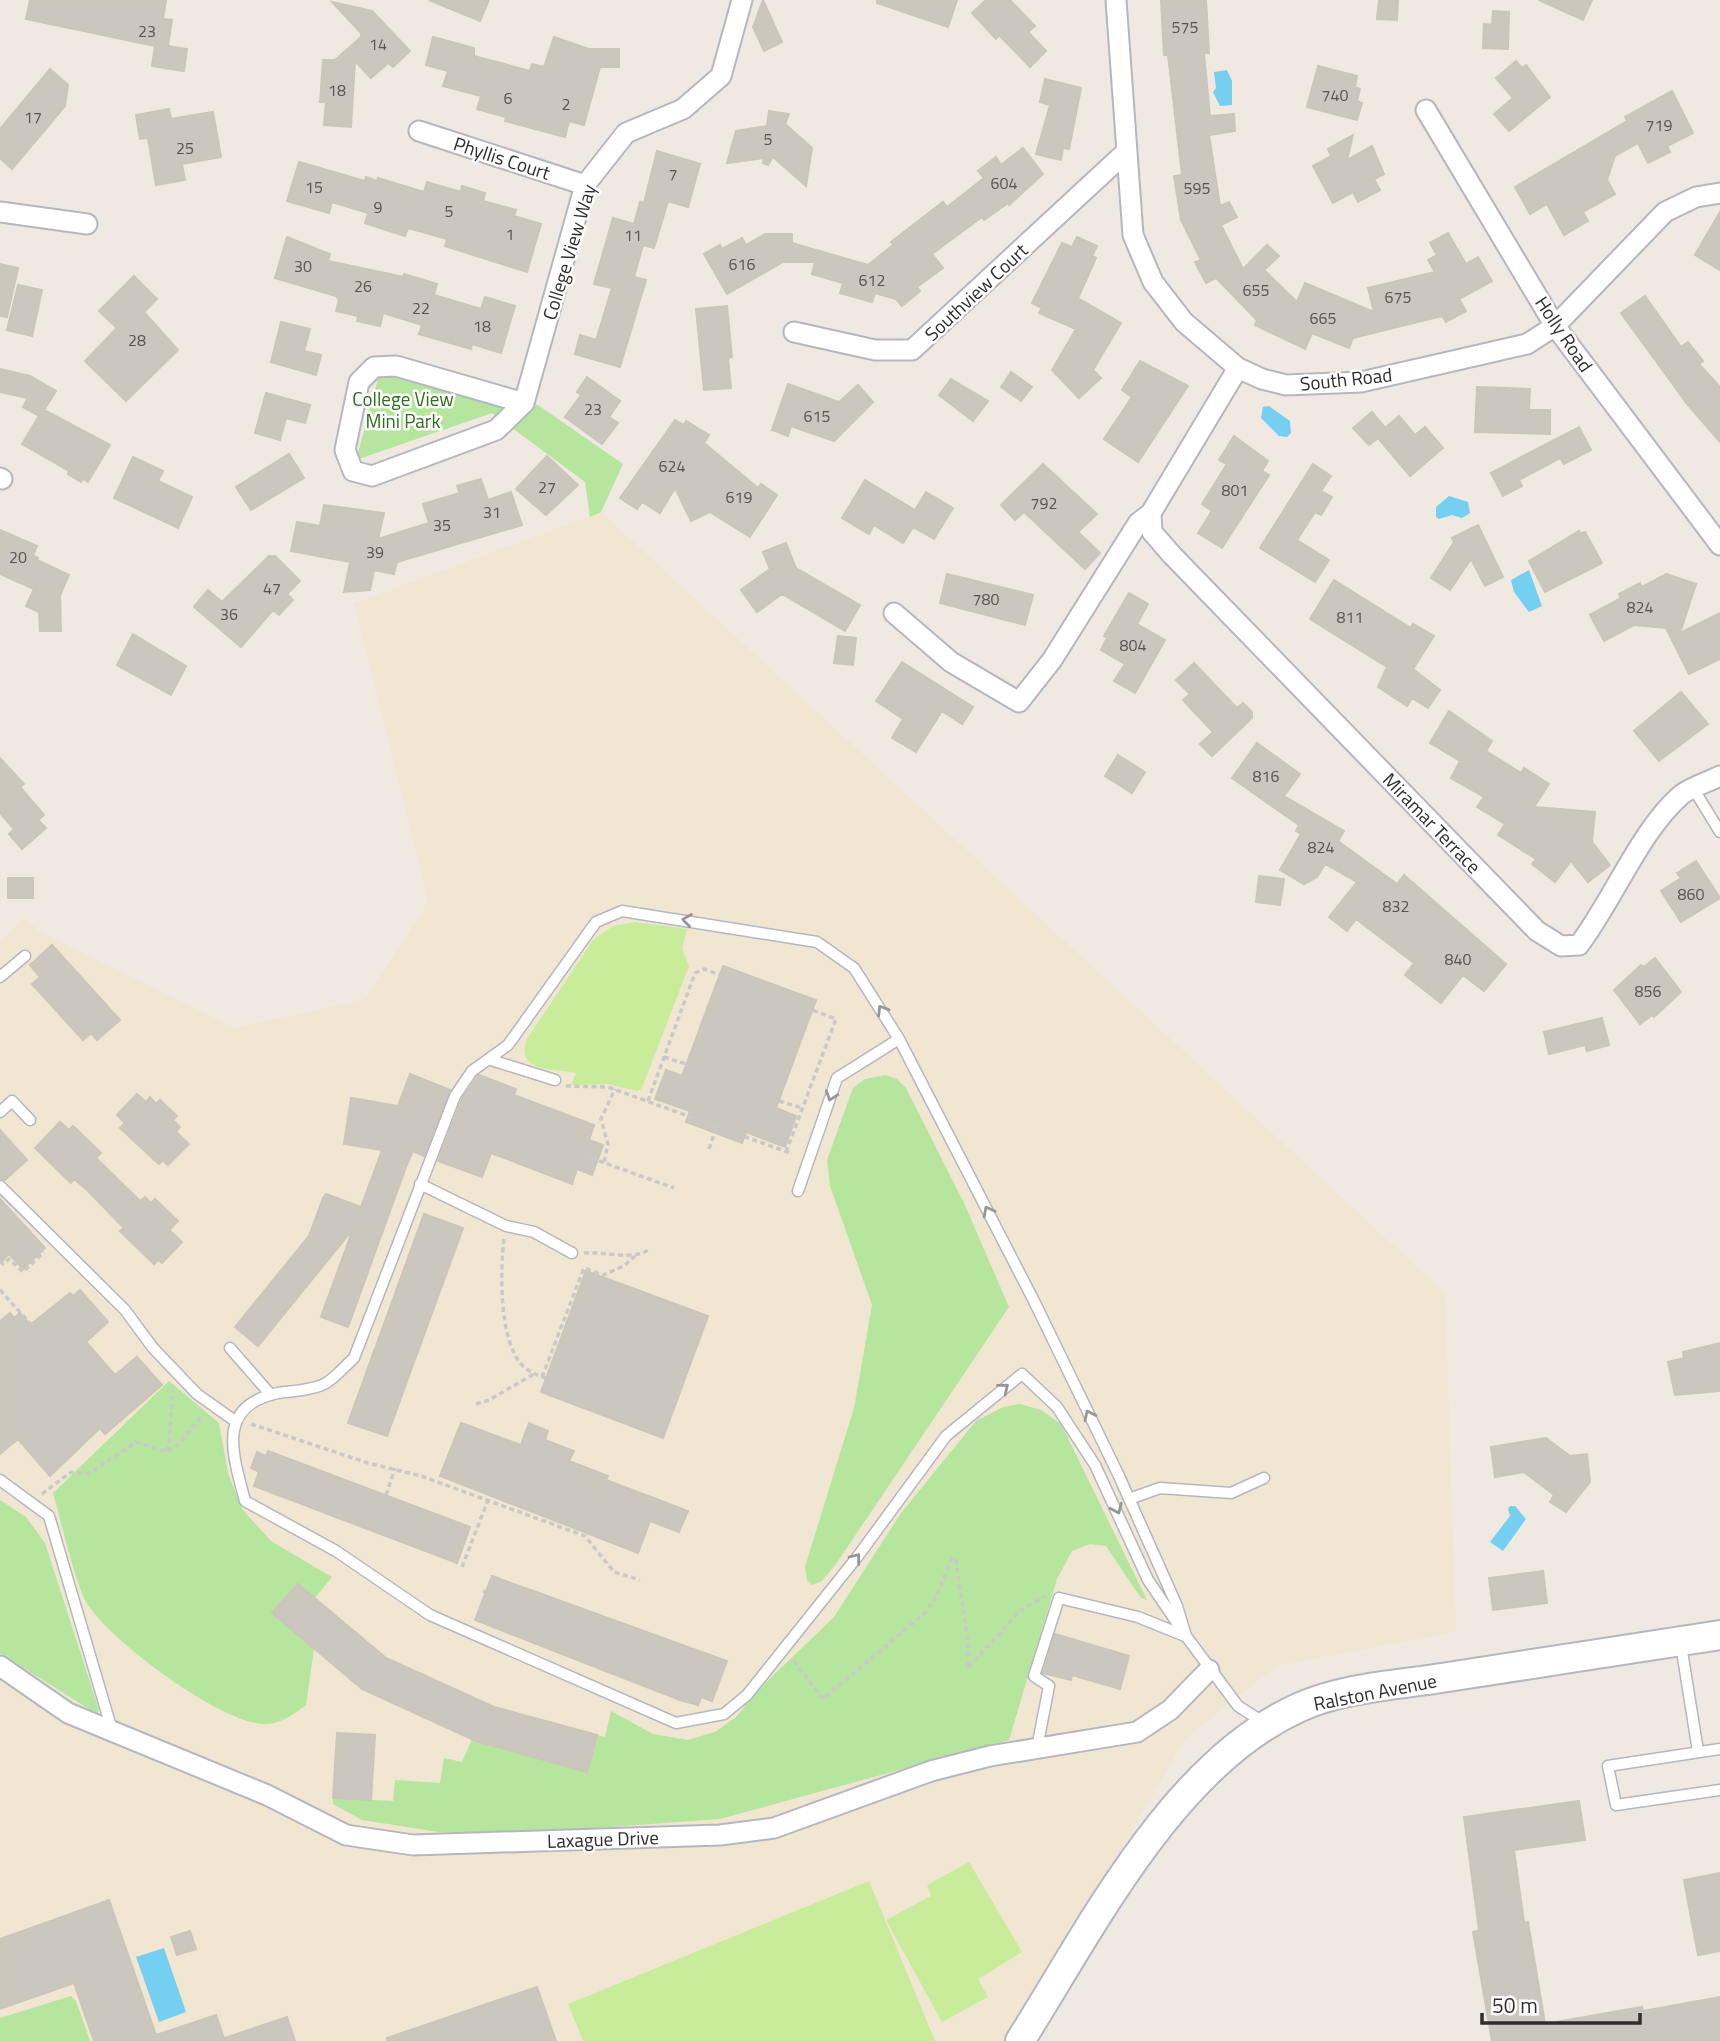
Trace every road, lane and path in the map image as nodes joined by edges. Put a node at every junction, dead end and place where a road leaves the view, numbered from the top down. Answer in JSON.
{"nodes":[{"id":1,"x":742,"y":0,"type":"edge"},
{"id":2,"x":1116,"y":0,"type":"edge"},
{"id":3,"x":1426,"y":110,"type":"dead end"},
{"id":4,"x":419,"y":131,"type":"dead end"},
{"id":5,"x":1126,"y":152,"type":"junction"},
{"id":6,"x":585,"y":185,"type":"junction"},
{"id":7,"x":1720,"y":193,"type":"edge"},
{"id":8,"x":0,"y":212,"type":"edge"},
{"id":9,"x":88,"y":225,"type":"dead end"},
{"id":10,"x":1555,"y":326,"type":"junction"},
{"id":11,"x":794,"y":332,"type":"dead end"},
{"id":12,"x":1238,"y":368,"type":"junction"},
{"id":13,"x":524,"y":403,"type":"junction"},
{"id":14,"x":1151,"y":513,"type":"junction"},
{"id":15,"x":1720,"y":545,"type":"edge"},
{"id":16,"x":894,"y":613,"type":"dead end"},
{"id":17,"x":1720,"y":776,"type":"edge"},
{"id":18,"x":1693,"y":788,"type":"junction"},
{"id":19,"x":1720,"y":832,"type":"edge"},
{"id":20,"x":26,"y":956,"type":"dead end"},
{"id":21,"x":720,"y":975,"type":"dead end"},
{"id":22,"x":0,"y":977,"type":"edge"},
{"id":23,"x":812,"y":1010,"type":"dead end"},
{"id":24,"x":899,"y":1039,"type":"junction"},
{"id":25,"x":664,"y":1057,"type":"junction"},
{"id":26,"x":491,"y":1060,"type":"junction"},
{"id":27,"x":687,"y":1065,"type":"dead end"},
{"id":28,"x":555,"y":1080,"type":"joint"},
{"id":29,"x":656,"y":1080,"type":"junction"},
{"id":30,"x":662,"y":1082,"type":"dead end"},
{"id":31,"x":615,"y":1089,"type":"junction"},
{"id":32,"x":648,"y":1101,"type":"junction"},
{"id":33,"x":779,"y":1101,"type":"dead end"},
{"id":34,"x":802,"y":1108,"type":"junction"},
{"id":35,"x":0,"y":1112,"type":"edge"},
{"id":36,"x":30,"y":1120,"type":"dead end"},
{"id":37,"x":717,"y":1126,"type":"junction"},
{"id":38,"x":709,"y":1149,"type":"dead end"},
{"id":39,"x":583,"y":1154,"type":"dead end"},
{"id":40,"x":604,"y":1162,"type":"junction"},
{"id":41,"x":420,"y":1184,"type":"junction"},
{"id":42,"x":0,"y":1186,"type":"edge"},
{"id":43,"x":674,"y":1188,"type":"dead end"},
{"id":44,"x":798,"y":1191,"type":"dead end"},
{"id":45,"x":506,"y":1226,"type":"junction"},
{"id":46,"x":55,"y":1241,"type":"junction"},
{"id":47,"x":648,"y":1250,"type":"dead end"},
{"id":48,"x":572,"y":1252,"type":"joint"},
{"id":49,"x":635,"y":1256,"type":"junction"},
{"id":50,"x":0,"y":1261,"type":"edge"},
{"id":51,"x":0,"y":1290,"type":"edge"},
{"id":52,"x":36,"y":1330,"type":"dead end"},
{"id":53,"x":230,"y":1348,"type":"dead end"},
{"id":54,"x":174,"y":1370,"type":"junction"},
{"id":55,"x":534,"y":1374,"type":"junction"},
{"id":56,"x":271,"y":1395,"type":"junction"},
{"id":57,"x":476,"y":1404,"type":"dead end"},
{"id":58,"x":216,"y":1408,"type":"junction"},
{"id":59,"x":235,"y":1421,"type":"junction"},
{"id":60,"x":165,"y":1452,"type":"junction"},
{"id":61,"x":396,"y":1468,"type":"junction"},
{"id":62,"x":1264,"y":1478,"type":"dead end"},
{"id":63,"x":0,"y":1480,"type":"edge"},
{"id":64,"x":386,"y":1495,"type":"dead end"},
{"id":65,"x":1129,"y":1499,"type":"junction"},
{"id":66,"x":488,"y":1500,"type":"junction"},
{"id":67,"x":32,"y":1502,"type":"junction"},
{"id":68,"x":462,"y":1567,"type":"dead end"},
{"id":69,"x":640,"y":1580,"type":"dead end"},
{"id":70,"x":1059,"y":1598,"type":"junction"},
{"id":71,"x":1720,"y":1635,"type":"edge"},
{"id":72,"x":1186,"y":1636,"type":"junction"},
{"id":73,"x":1680,"y":1641,"type":"junction"},
{"id":74,"x":784,"y":1648,"type":"junction"},
{"id":75,"x":0,"y":1666,"type":"edge"},
{"id":76,"x":1209,"y":1670,"type":"junction"},
{"id":77,"x":1268,"y":1725,"type":"junction"},
{"id":78,"x":114,"y":1734,"type":"junction"},
{"id":79,"x":1037,"y":1748,"type":"junction"},
{"id":80,"x":1720,"y":1749,"type":"edge"},
{"id":81,"x":1698,"y":1751,"type":"junction"},
{"id":82,"x":1720,"y":1790,"type":"edge"},
{"id":83,"x":1020,"y":2041,"type":"edge"}],
"edges":[{"from":1,"to":6,"type":"street","name":"College View Way"},
{"from":2,"to":5,"type":"street","name":"South Road"},
{"from":3,"to":10,"type":"street","name":"Holly Road"},
{"from":4,"to":6,"type":"street","name":"Phyllis Court"},
{"from":5,"to":11,"type":"street","name":"Southview Court"},
{"from":5,"to":12,"type":"street","name":"South Road"},
{"from":6,"to":13,"type":"street","name":"College View Way"},
{"from":7,"to":10,"type":"street","name":"South Road"},
{"from":8,"to":9,"type":"street"},
{"from":10,"to":12,"type":"street","name":"South Road"},
{"from":10,"to":15,"type":"street","name":"Holly Road"},
{"from":12,"to":14,"type":"street"},
{"from":13,"to":13,"type":"street"},
{"from":14,"to":16,"type":"street"},
{"from":14,"to":18,"type":"street","name":"Miramar Terrace"},
{"from":17,"to":18,"type":"street","name":"Miramar Terrace"},
{"from":18,"to":19,"type":"lane"},
{"from":20,"to":22,"type":"lane"},
{"from":21,"to":25,"type":"path"},
{"from":23,"to":34,"type":"path"},
{"from":24,"to":26,"type":"lane","one_way":true},
{"from":24,"to":44,"type":"lane","one_way":true},
{"from":65,"to":24,"type":"lane","one_way":true},
{"from":25,"to":27,"type":"path"},
{"from":25,"to":29,"type":"path"},
{"from":26,"to":28,"type":"lane"},
{"from":26,"to":41,"type":"lane"},
{"from":28,"to":31,"type":"path"},
{"from":29,"to":30,"type":"path"},
{"from":29,"to":32,"type":"path"},
{"from":31,"to":32,"type":"path"},
{"from":31,"to":40,"type":"path"},
{"from":32,"to":37,"type":"path"},
{"from":33,"to":34,"type":"path"},
{"from":34,"to":37,"type":"path"},
{"from":35,"to":36,"type":"lane"},
{"from":37,"to":38,"type":"path"},
{"from":39,"to":40,"type":"path"},
{"from":40,"to":43,"type":"path"},
{"from":41,"to":45,"type":"lane"},
{"from":41,"to":56,"type":"lane"},
{"from":42,"to":46,"type":"lane"},
{"from":45,"to":48,"type":"lane"},
{"from":45,"to":55,"type":"path"},
{"from":46,"to":50,"type":"path"},
{"from":46,"to":54,"type":"lane"},
{"from":47,"to":49,"type":"path"},
{"from":48,"to":49,"type":"path"},
{"from":49,"to":55,"type":"path"},
{"from":51,"to":52,"type":"path"},
{"from":53,"to":56,"type":"lane"},
{"from":54,"to":58,"type":"lane"},
{"from":54,"to":60,"type":"path"},
{"from":55,"to":57,"type":"path"},
{"from":56,"to":59,"type":"lane"},
{"from":58,"to":59,"type":"lane"},
{"from":58,"to":60,"type":"path"},
{"from":59,"to":61,"type":"path"},
{"from":59,"to":74,"type":"lane"},
{"from":60,"to":67,"type":"path"},
{"from":61,"to":64,"type":"path"},
{"from":61,"to":66,"type":"path"},
{"from":62,"to":65,"type":"lane"},
{"from":63,"to":67,"type":"lane"},
{"from":65,"to":72,"type":"lane"},
{"from":66,"to":68,"type":"path"},
{"from":66,"to":69,"type":"path"},
{"from":67,"to":78,"type":"lane"},
{"from":70,"to":72,"type":"lane"},
{"from":70,"to":74,"type":"path"},
{"from":70,"to":79,"type":"lane"},
{"from":71,"to":73,"type":"main road","name":"Ralston Avenue"},
{"from":74,"to":72,"type":"lane","one_way":true},
{"from":72,"to":76,"type":"lane"},
{"from":73,"to":77,"type":"main road","name":"Ralston Avenue"},
{"from":73,"to":81,"type":"lane"},
{"from":75,"to":78,"type":"street","name":"Laxague Drive"},
{"from":76,"to":77,"type":"lane"},
{"from":76,"to":79,"type":"street","name":"Laxague Drive"},
{"from":77,"to":83,"type":"main road","name":"Ralston Avenue"},
{"from":78,"to":79,"type":"street","name":"Laxague Drive"},
{"from":80,"to":81,"type":"lane"},
{"from":81,"to":82,"type":"lane"}]}
